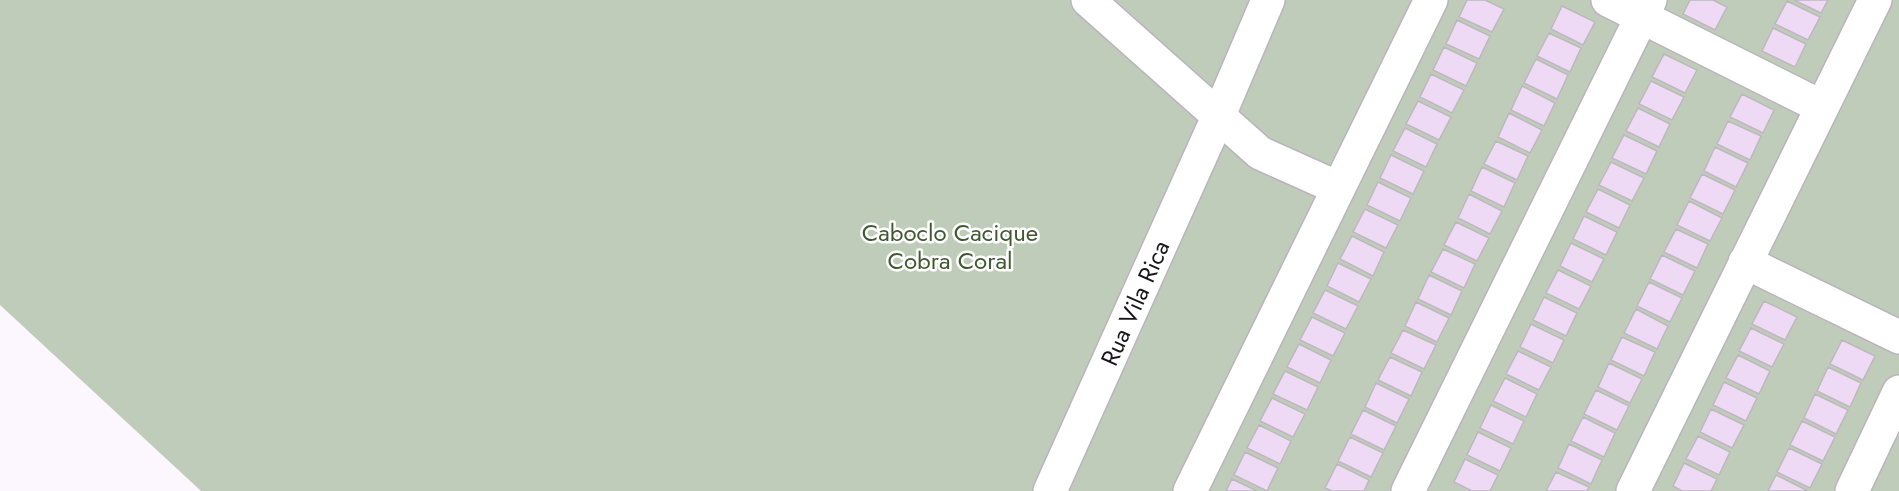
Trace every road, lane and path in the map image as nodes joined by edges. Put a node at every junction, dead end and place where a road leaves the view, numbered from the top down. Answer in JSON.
{"nodes":[{"id":1,"x":1088,"y":0,"type":"edge"},
{"id":2,"x":1268,"y":0,"type":"edge"},
{"id":3,"x":1431,"y":0,"type":"edge"},
{"id":4,"x":1608,"y":0,"type":"edge"},
{"id":5,"x":1875,"y":0,"type":"edge"},
{"id":6,"x":1645,"y":8,"type":"edge"},
{"id":7,"x":1822,"y":108,"type":"junction"},
{"id":8,"x":1219,"y":115,"type":"junction"},
{"id":9,"x":1338,"y":188,"type":"junction"},
{"id":10,"x":1745,"y":262,"type":"junction"},
{"id":11,"x":1899,"y":337,"type":"edge"},
{"id":12,"x":1899,"y":392,"type":"edge"},
{"id":13,"x":1050,"y":491,"type":"edge"},
{"id":14,"x":1190,"y":491,"type":"edge"},
{"id":15,"x":1408,"y":491,"type":"edge"},
{"id":16,"x":1633,"y":491,"type":"edge"},
{"id":17,"x":1852,"y":491,"type":"edge"}],
"edges":[{"from":1,"to":8,"type":"street"},
{"from":2,"to":8,"type":"street","name":"Rua Vila Rica"},
{"from":3,"to":9,"type":"street"},
{"from":4,"to":6,"type":"street"},
{"from":5,"to":7,"type":"street"},
{"from":6,"to":7,"type":"street"},
{"from":6,"to":15,"type":"street"},
{"from":7,"to":10,"type":"street"},
{"from":8,"to":9,"type":"street"},
{"from":8,"to":13,"type":"street","name":"Rua Vila Rica"},
{"from":9,"to":14,"type":"street"},
{"from":10,"to":11,"type":"street"},
{"from":10,"to":16,"type":"street"},
{"from":12,"to":17,"type":"street"}]}
